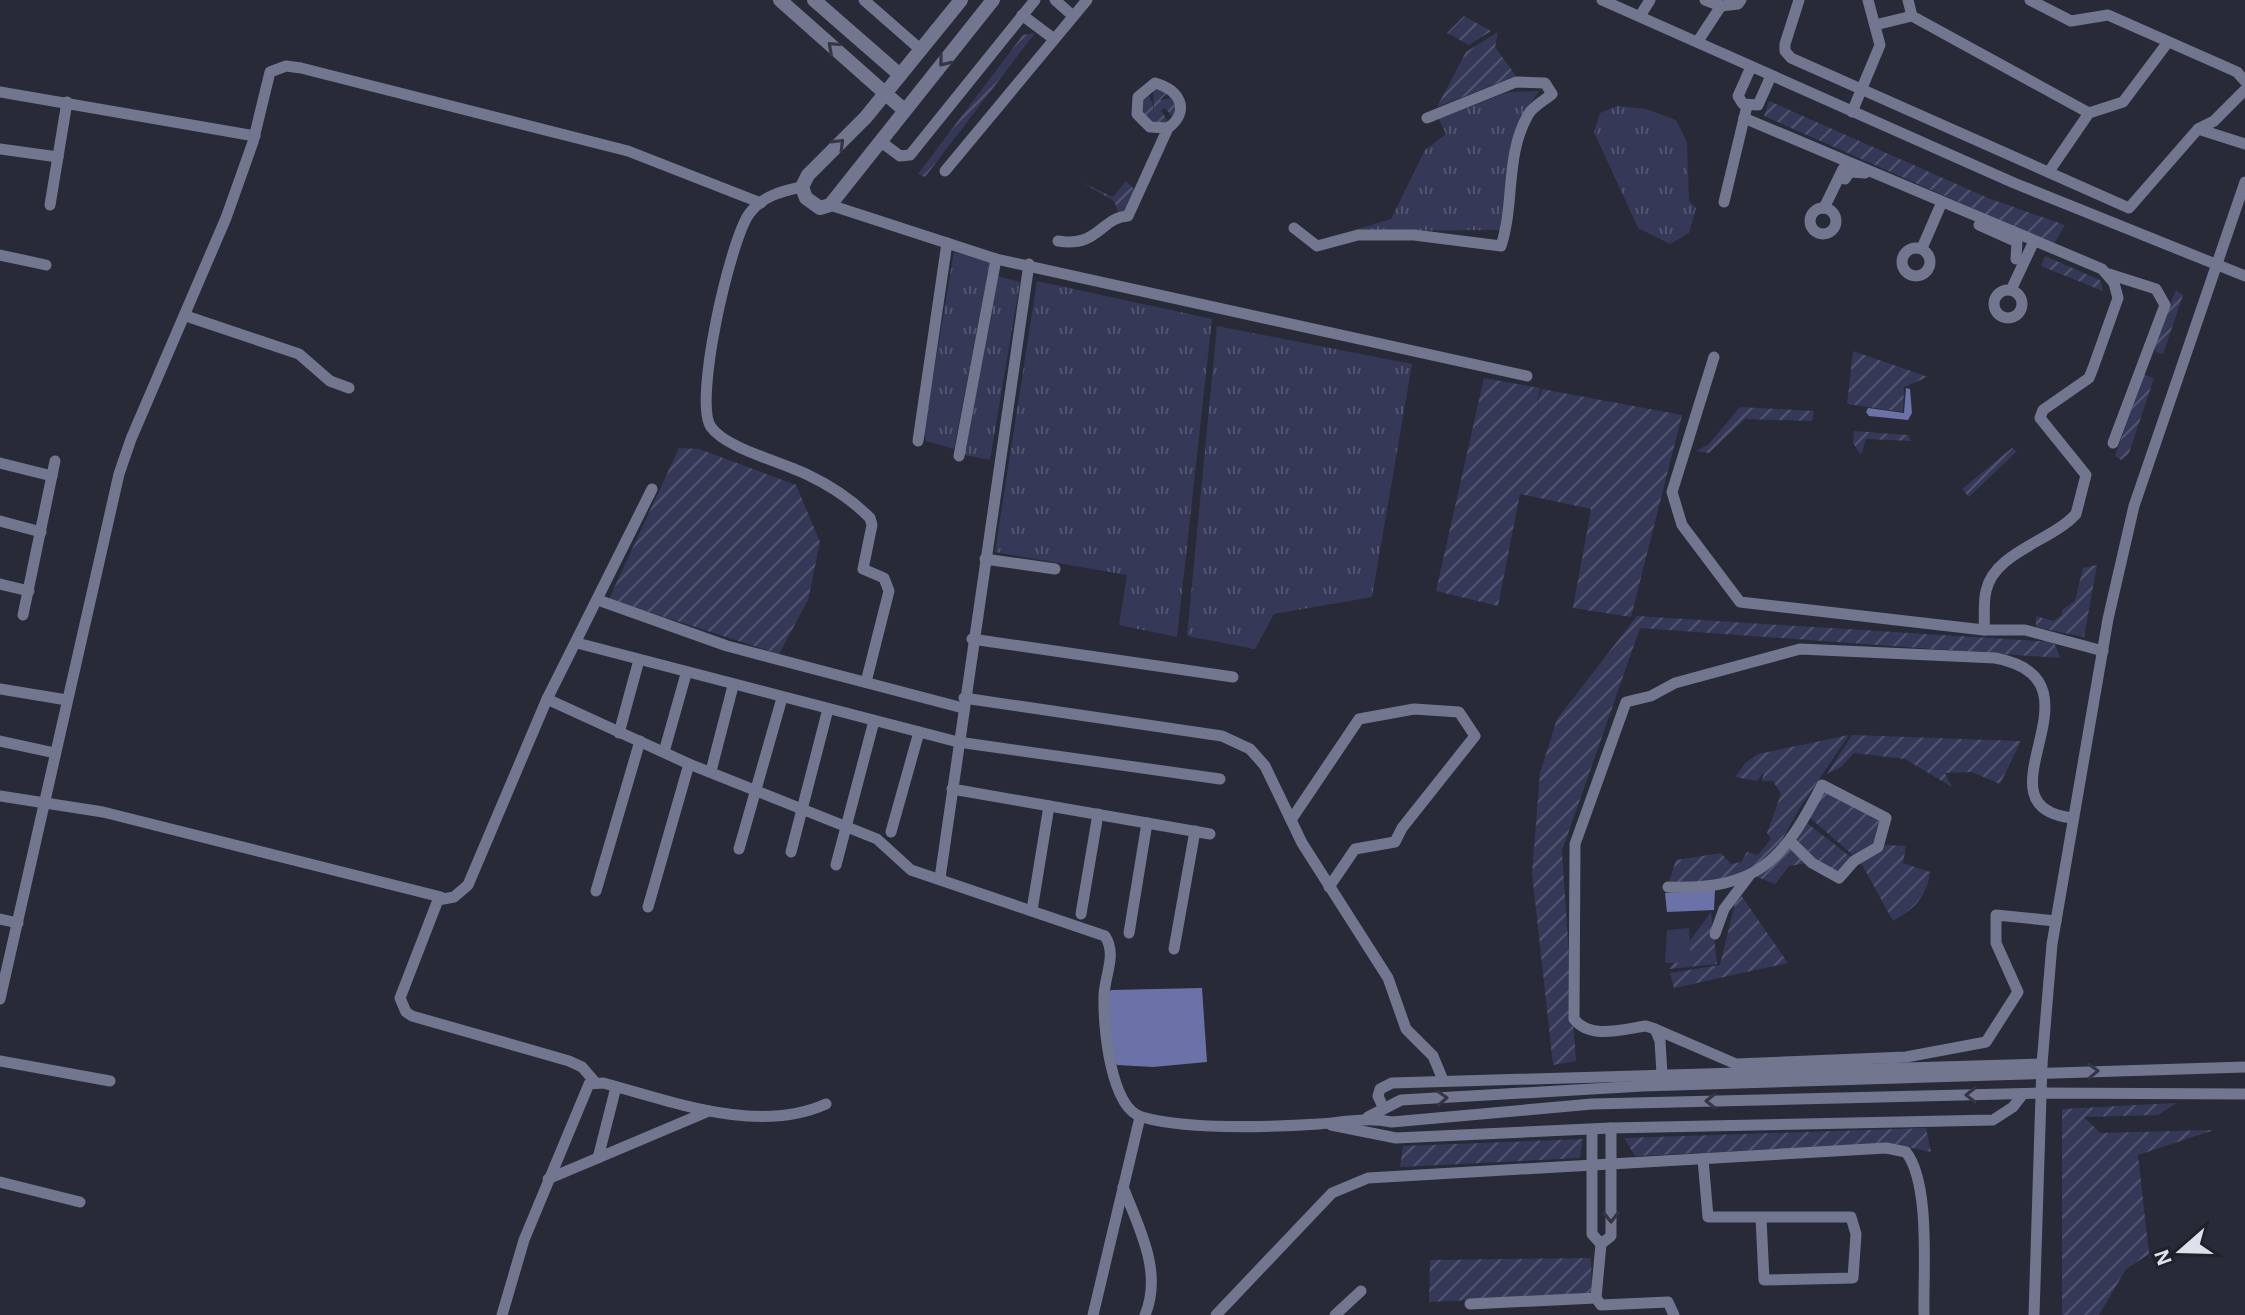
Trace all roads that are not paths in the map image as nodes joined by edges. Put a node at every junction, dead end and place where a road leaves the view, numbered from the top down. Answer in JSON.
{"nodes":[{"id":1,"x":780,"y":0,"type":"edge"},
{"id":2,"x":814,"y":0,"type":"edge"},
{"id":3,"x":864,"y":0,"type":"edge"},
{"id":4,"x":961,"y":0,"type":"edge"},
{"id":5,"x":993,"y":0,"type":"edge"},
{"id":6,"x":1055,"y":0,"type":"edge"},
{"id":7,"x":1087,"y":0,"type":"edge"},
{"id":8,"x":1602,"y":0,"type":"edge"},
{"id":9,"x":1650,"y":0,"type":"edge"},
{"id":10,"x":1705,"y":0,"type":"edge"},
{"id":11,"x":1741,"y":0,"type":"edge"},
{"id":12,"x":1799,"y":0,"type":"edge"},
{"id":13,"x":1868,"y":0,"type":"edge"},
{"id":14,"x":1908,"y":0,"type":"edge"},
{"id":15,"x":2030,"y":0,"type":"edge"},
{"id":16,"x":1031,"y":1,"type":"edge"},
{"id":17,"x":1721,"y":6,"type":"junction"},
{"id":18,"x":1022,"y":15,"type":"junction"},
{"id":19,"x":1073,"y":16,"type":"junction"},
{"id":20,"x":1640,"y":16,"type":"junction"},
{"id":21,"x":1912,"y":16,"type":"junction"},
{"id":22,"x":1875,"y":25,"type":"junction"},
{"id":23,"x":1054,"y":39,"type":"junction"},
{"id":24,"x":1698,"y":41,"type":"junction"},
{"id":25,"x":2168,"y":42,"type":"junction"},
{"id":26,"x":921,"y":50,"type":"junction"},
{"id":27,"x":1751,"y":67,"type":"junction"},
{"id":28,"x":900,"y":75,"type":"junction"},
{"id":29,"x":1771,"y":76,"type":"junction"},
{"id":30,"x":2245,"y":81,"type":"edge"},
{"id":31,"x":1863,"y":90,"type":"junction"},
{"id":32,"x":2245,"y":90,"type":"edge"},
{"id":33,"x":0,"y":92,"type":"edge"},
{"id":34,"x":885,"y":93,"type":"junction"},
{"id":35,"x":67,"y":102,"type":"junction"},
{"id":36,"x":904,"y":110,"type":"junction"},
{"id":37,"x":1745,"y":112,"type":"junction"},
{"id":38,"x":1852,"y":112,"type":"junction"},
{"id":39,"x":2089,"y":113,"type":"junction"},
{"id":40,"x":1427,"y":118,"type":"dead end"},
{"id":41,"x":1168,"y":128,"type":"junction"},
{"id":42,"x":2198,"y":129,"type":"junction"},
{"id":43,"x":255,"y":136,"type":"junction"},
{"id":44,"x":880,"y":141,"type":"junction"},
{"id":45,"x":2245,"y":144,"type":"edge"},
{"id":46,"x":0,"y":149,"type":"edge"},
{"id":47,"x":58,"y":157,"type":"junction"},
{"id":48,"x":1847,"y":161,"type":"junction"},
{"id":49,"x":2050,"y":170,"type":"junction"},
{"id":50,"x":945,"y":171,"type":"dead end"},
{"id":51,"x":1845,"y":179,"type":"dead end"},
{"id":52,"x":2245,"y":182,"type":"edge"},
{"id":53,"x":802,"y":187,"type":"junction"},
{"id":54,"x":1724,"y":202,"type":"dead end"},
{"id":55,"x":761,"y":203,"type":"junction"},
{"id":56,"x":50,"y":205,"type":"dead end"},
{"id":57,"x":830,"y":205,"type":"junction"},
{"id":58,"x":1941,"y":205,"type":"junction"},
{"id":59,"x":1824,"y":208,"type":"dead end"},
{"id":60,"x":1294,"y":228,"type":"dead end"},
{"id":61,"x":1058,"y":241,"type":"dead end"},
{"id":62,"x":2034,"y":241,"type":"junction"},
{"id":63,"x":947,"y":243,"type":"junction"},
{"id":64,"x":1922,"y":248,"type":"dead end"},
{"id":65,"x":0,"y":255,"type":"edge"},
{"id":66,"x":996,"y":259,"type":"junction"},
{"id":67,"x":2016,"y":259,"type":"dead end"},
{"id":68,"x":1029,"y":264,"type":"junction"},
{"id":69,"x":46,"y":265,"type":"dead end"},
{"id":70,"x":2215,"y":266,"type":"junction"},
{"id":71,"x":2109,"y":274,"type":"junction"},
{"id":72,"x":2245,"y":276,"type":"edge"},
{"id":73,"x":2011,"y":290,"type":"dead end"},
{"id":74,"x":186,"y":316,"type":"junction"},
{"id":75,"x":1714,"y":357,"type":"dead end"},
{"id":76,"x":1527,"y":376,"type":"dead end"},
{"id":77,"x":349,"y":388,"type":"dead end"},
{"id":78,"x":918,"y":441,"type":"dead end"},
{"id":79,"x":2113,"y":443,"type":"dead end"},
{"id":80,"x":959,"y":456,"type":"dead end"},
{"id":81,"x":55,"y":461,"type":"dead end"},
{"id":82,"x":0,"y":463,"type":"edge"},
{"id":83,"x":52,"y":476,"type":"junction"},
{"id":84,"x":652,"y":489,"type":"dead end"},
{"id":85,"x":0,"y":521,"type":"edge"},
{"id":86,"x":41,"y":532,"type":"junction"},
{"id":87,"x":985,"y":559,"type":"junction"},
{"id":88,"x":1055,"y":569,"type":"dead end"},
{"id":89,"x":0,"y":584,"type":"edge"},
{"id":90,"x":29,"y":591,"type":"junction"},
{"id":91,"x":598,"y":600,"type":"junction"},
{"id":92,"x":23,"y":615,"type":"dead end"},
{"id":93,"x":1984,"y":630,"type":"junction"},
{"id":94,"x":972,"y":639,"type":"junction"},
{"id":95,"x":577,"y":643,"type":"junction"},
{"id":96,"x":2103,"y":651,"type":"junction"},
{"id":97,"x":639,"y":660,"type":"junction"},
{"id":98,"x":686,"y":674,"type":"junction"},
{"id":99,"x":1233,"y":677,"type":"dead end"},
{"id":100,"x":866,"y":682,"type":"junction"},
{"id":101,"x":733,"y":686,"type":"junction"},
{"id":102,"x":0,"y":689,"type":"edge"},
{"id":103,"x":782,"y":698,"type":"junction"},
{"id":104,"x":547,"y":699,"type":"junction"},
{"id":105,"x":67,"y":700,"type":"junction"},
{"id":106,"x":964,"y":703,"type":"junction"},
{"id":107,"x":828,"y":709,"type":"junction"},
{"id":108,"x":874,"y":721,"type":"junction"},
{"id":109,"x":919,"y":732,"type":"junction"},
{"id":110,"x":619,"y":733,"type":"junction"},
{"id":111,"x":0,"y":741,"type":"edge"},
{"id":112,"x":640,"y":741,"type":"junction"},
{"id":113,"x":958,"y":742,"type":"junction"},
{"id":114,"x":664,"y":752,"type":"junction"},
{"id":115,"x":55,"y":753,"type":"junction"},
{"id":116,"x":689,"y":764,"type":"junction"},
{"id":117,"x":711,"y":771,"type":"junction"},
{"id":118,"x":1220,"y":779,"type":"dead end"},
{"id":119,"x":754,"y":787,"type":"junction"},
{"id":120,"x":952,"y":789,"type":"junction"},
{"id":121,"x":0,"y":796,"type":"edge"},
{"id":122,"x":46,"y":803,"type":"junction"},
{"id":123,"x":1049,"y":806,"type":"junction"},
{"id":124,"x":801,"y":808,"type":"junction"},
{"id":125,"x":1098,"y":814,"type":"junction"},
{"id":126,"x":2072,"y":818,"type":"junction"},
{"id":127,"x":1291,"y":820,"type":"junction"},
{"id":128,"x":1147,"y":823,"type":"junction"},
{"id":129,"x":845,"y":826,"type":"junction"},
{"id":130,"x":1195,"y":831,"type":"junction"},
{"id":131,"x":891,"y":832,"type":"dead end"},
{"id":132,"x":1210,"y":834,"type":"dead end"},
{"id":133,"x":1791,"y":842,"type":"junction"},
{"id":134,"x":739,"y":849,"type":"dead end"},
{"id":135,"x":791,"y":852,"type":"dead end"},
{"id":136,"x":836,"y":865,"type":"dead end"},
{"id":137,"x":1759,"y":871,"type":"junction"},
{"id":138,"x":940,"y":878,"type":"junction"},
{"id":139,"x":1329,"y":887,"type":"junction"},
{"id":140,"x":1668,"y":887,"type":"dead end"},
{"id":141,"x":596,"y":891,"type":"dead end"},
{"id":142,"x":441,"y":897,"type":"junction"},
{"id":143,"x":648,"y":907,"type":"dead end"},
{"id":144,"x":1032,"y":910,"type":"junction"},
{"id":145,"x":1081,"y":914,"type":"dead end"},
{"id":146,"x":0,"y":919,"type":"edge"},
{"id":147,"x":2056,"y":921,"type":"junction"},
{"id":148,"x":18,"y":923,"type":"junction"},
{"id":149,"x":1129,"y":933,"type":"dead end"},
{"id":150,"x":1715,"y":934,"type":"dead end"},
{"id":151,"x":1174,"y":949,"type":"dead end"},
{"id":152,"x":1,"y":994,"type":"edge"},
{"id":153,"x":1655,"y":1029,"type":"junction"},
{"id":154,"x":0,"y":1061,"type":"edge"},
{"id":155,"x":2245,"y":1067,"type":"edge"},
{"id":156,"x":2042,"y":1069,"type":"junction"},
{"id":157,"x":1662,"y":1074,"type":"junction"},
{"id":158,"x":1443,"y":1080,"type":"junction"},
{"id":159,"x":110,"y":1081,"type":"dead end"},
{"id":160,"x":595,"y":1082,"type":"junction"},
{"id":161,"x":616,"y":1087,"type":"junction"},
{"id":162,"x":1529,"y":1093,"type":"junction"},
{"id":163,"x":2041,"y":1093,"type":"junction"},
{"id":164,"x":2023,"y":1094,"type":"junction"},
{"id":165,"x":2245,"y":1094,"type":"edge"},
{"id":166,"x":826,"y":1104,"type":"dead end"},
{"id":167,"x":1383,"y":1107,"type":"junction"},
{"id":168,"x":1530,"y":1110,"type":"junction"},
{"id":169,"x":709,"y":1111,"type":"junction"},
{"id":170,"x":1140,"y":1117,"type":"junction"},
{"id":171,"x":1368,"y":1117,"type":"junction"},
{"id":172,"x":1324,"y":1123,"type":"junction"},
{"id":173,"x":1611,"y":1128,"type":"junction"},
{"id":174,"x":1592,"y":1130,"type":"junction"},
{"id":175,"x":598,"y":1158,"type":"junction"},
{"id":176,"x":1703,"y":1159,"type":"junction"},
{"id":177,"x":1610,"y":1164,"type":"junction"},
{"id":178,"x":1592,"y":1165,"type":"junction"},
{"id":179,"x":548,"y":1179,"type":"junction"},
{"id":180,"x":0,"y":1182,"type":"edge"},
{"id":181,"x":1123,"y":1187,"type":"junction"},
{"id":182,"x":80,"y":1202,"type":"dead end"},
{"id":183,"x":1761,"y":1218,"type":"junction"},
{"id":184,"x":1601,"y":1244,"type":"junction"},
{"id":185,"x":1361,"y":1291,"type":"dead end"},
{"id":186,"x":1596,"y":1298,"type":"junction"},
{"id":187,"x":1470,"y":1304,"type":"dead end"},
{"id":188,"x":502,"y":1315,"type":"edge"},
{"id":189,"x":1093,"y":1315,"type":"edge"},
{"id":190,"x":1145,"y":1315,"type":"edge"},
{"id":191,"x":1216,"y":1315,"type":"edge"},
{"id":192,"x":1335,"y":1315,"type":"edge"},
{"id":193,"x":1674,"y":1315,"type":"edge"},
{"id":194,"x":1924,"y":1315,"type":"edge"},
{"id":195,"x":2034,"y":1315,"type":"edge"}],
"edges":[{"from":34,"to":1,"type":"street","one_way":true},
{"from":2,"to":28,"type":"street"},
{"from":3,"to":26,"type":"street"},
{"from":4,"to":26,"type":"street"},
{"from":5,"to":36,"type":"street","one_way":true},
{"from":6,"to":19,"type":"street"},
{"from":7,"to":19,"type":"street"},
{"from":8,"to":20,"type":"street"},
{"from":9,"to":20,"type":"street"},
{"from":10,"to":17,"type":"street"},
{"from":11,"to":17,"type":"street"},
{"from":12,"to":31,"type":"street"},
{"from":13,"to":22,"type":"street"},
{"from":14,"to":21,"type":"street"},
{"from":15,"to":25,"type":"street"},
{"from":16,"to":18,"type":"street"},
{"from":17,"to":24,"type":"street"},
{"from":18,"to":23,"type":"street"},
{"from":18,"to":44,"type":"street"},
{"from":19,"to":23,"type":"street"},
{"from":20,"to":24,"type":"street"},
{"from":21,"to":22,"type":"street"},
{"from":21,"to":39,"type":"street"},
{"from":22,"to":31,"type":"street"},
{"from":23,"to":50,"type":"street"},
{"from":24,"to":27,"type":"street"},
{"from":25,"to":30,"type":"street"},
{"from":25,"to":39,"type":"street"},
{"from":26,"to":28,"type":"street"},
{"from":27,"to":29,"type":"street"},
{"from":27,"to":37,"type":"street"},
{"from":28,"to":34,"type":"street"},
{"from":29,"to":37,"type":"street"},
{"from":29,"to":38,"type":"street"},
{"from":31,"to":38,"type":"street"},
{"from":31,"to":49,"type":"street"},
{"from":32,"to":42,"type":"street"},
{"from":33,"to":35,"type":"street"},
{"from":34,"to":36,"type":"street"},
{"from":53,"to":34,"type":"street","one_way":true},
{"from":35,"to":43,"type":"street"},
{"from":35,"to":47,"type":"street"},
{"from":36,"to":44,"type":"street"},
{"from":37,"to":48,"type":"street"},
{"from":37,"to":54,"type":"street"},
{"from":38,"to":70,"type":"street"},
{"from":39,"to":49,"type":"street"},
{"from":40,"to":60,"type":"street"},
{"from":41,"to":41,"type":"street"},
{"from":41,"to":61,"type":"street"},
{"from":42,"to":45,"type":"street"},
{"from":42,"to":49,"type":"street"},
{"from":43,"to":55,"type":"street"},
{"from":43,"to":74,"type":"street"},
{"from":44,"to":57,"type":"street"},
{"from":46,"to":47,"type":"street"},
{"from":47,"to":56,"type":"street"},
{"from":48,"to":58,"type":"street"},
{"from":48,"to":59,"type":"street"},
{"from":51,"to":58,"type":"street"},
{"from":52,"to":70,"type":"street"},
{"from":53,"to":55,"type":"street"},
{"from":53,"to":57,"type":"street"},
{"from":55,"to":100,"type":"street"},
{"from":57,"to":63,"type":"street"},
{"from":58,"to":62,"type":"street"},
{"from":58,"to":64,"type":"street"},
{"from":58,"to":67,"type":"street"},
{"from":62,"to":71,"type":"street"},
{"from":62,"to":73,"type":"street"},
{"from":63,"to":66,"type":"street"},
{"from":63,"to":78,"type":"street"},
{"from":65,"to":69,"type":"street"},
{"from":66,"to":68,"type":"street"},
{"from":66,"to":80,"type":"street"},
{"from":68,"to":76,"type":"street"},
{"from":68,"to":87,"type":"street"},
{"from":70,"to":72,"type":"street"},
{"from":70,"to":96,"type":"street"},
{"from":71,"to":79,"type":"street"},
{"from":71,"to":93,"type":"street"},
{"from":74,"to":77,"type":"street"},
{"from":74,"to":105,"type":"street"},
{"from":75,"to":93,"type":"street"},
{"from":81,"to":83,"type":"street"},
{"from":82,"to":83,"type":"street"},
{"from":83,"to":86,"type":"street"},
{"from":84,"to":91,"type":"street"},
{"from":85,"to":86,"type":"street"},
{"from":86,"to":90,"type":"street"},
{"from":87,"to":88,"type":"street"},
{"from":87,"to":94,"type":"street"},
{"from":89,"to":90,"type":"street"},
{"from":90,"to":92,"type":"street"},
{"from":91,"to":95,"type":"street"},
{"from":91,"to":100,"type":"street"},
{"from":93,"to":96,"type":"street"},
{"from":94,"to":99,"type":"street"},
{"from":94,"to":106,"type":"street"},
{"from":95,"to":97,"type":"street"},
{"from":95,"to":104,"type":"street"},
{"from":96,"to":126,"type":"street"},
{"from":97,"to":98,"type":"street"},
{"from":97,"to":110,"type":"street"},
{"from":98,"to":101,"type":"street"},
{"from":98,"to":114,"type":"street"},
{"from":100,"to":106,"type":"street"},
{"from":101,"to":103,"type":"street"},
{"from":101,"to":117,"type":"street"},
{"from":102,"to":105,"type":"street"},
{"from":103,"to":107,"type":"street"},
{"from":103,"to":119,"type":"street"},
{"from":104,"to":110,"type":"street"},
{"from":104,"to":142,"type":"street"},
{"from":105,"to":115,"type":"street"},
{"from":106,"to":113,"type":"street"},
{"from":106,"to":127,"type":"street"},
{"from":107,"to":108,"type":"street"},
{"from":107,"to":124,"type":"street"},
{"from":108,"to":109,"type":"street"},
{"from":108,"to":129,"type":"street"},
{"from":109,"to":113,"type":"street"},
{"from":109,"to":131,"type":"street"},
{"from":110,"to":112,"type":"street"},
{"from":111,"to":115,"type":"street"},
{"from":112,"to":114,"type":"street"},
{"from":112,"to":141,"type":"street"},
{"from":113,"to":118,"type":"street"},
{"from":113,"to":120,"type":"street"},
{"from":114,"to":116,"type":"street"},
{"from":115,"to":122,"type":"street"},
{"from":116,"to":117,"type":"street"},
{"from":116,"to":143,"type":"street"},
{"from":117,"to":119,"type":"street"},
{"from":119,"to":124,"type":"street"},
{"from":119,"to":134,"type":"street"},
{"from":120,"to":123,"type":"street"},
{"from":120,"to":138,"type":"street"},
{"from":121,"to":122,"type":"street"},
{"from":122,"to":142,"type":"street"},
{"from":122,"to":148,"type":"street"},
{"from":123,"to":125,"type":"street"},
{"from":123,"to":144,"type":"street"},
{"from":124,"to":129,"type":"street"},
{"from":124,"to":135,"type":"street"},
{"from":125,"to":128,"type":"street"},
{"from":125,"to":145,"type":"street"},
{"from":126,"to":147,"type":"street"},
{"from":126,"to":153,"type":"street"},
{"from":127,"to":139,"type":"street"},
{"from":127,"to":139,"type":"street"},
{"from":128,"to":130,"type":"street"},
{"from":128,"to":149,"type":"street"},
{"from":129,"to":136,"type":"street"},
{"from":129,"to":138,"type":"street"},
{"from":130,"to":132,"type":"street"},
{"from":130,"to":151,"type":"street"},
{"from":133,"to":133,"type":"street"},
{"from":133,"to":137,"type":"street"},
{"from":137,"to":140,"type":"street"},
{"from":137,"to":150,"type":"street"},
{"from":138,"to":144,"type":"street"},
{"from":139,"to":158,"type":"street"},
{"from":142,"to":160,"type":"street"},
{"from":144,"to":170,"type":"street"},
{"from":146,"to":148,"type":"street"},
{"from":147,"to":153,"type":"street"},
{"from":147,"to":156,"type":"street"},
{"from":148,"to":152,"type":"street"},
{"from":153,"to":157,"type":"street"},
{"from":154,"to":159,"type":"street"},
{"from":156,"to":155,"type":"street","one_way":true},
{"from":156,"to":157,"type":"street"},
{"from":156,"to":162,"type":"street"},
{"from":156,"to":163,"type":"street"},
{"from":157,"to":158,"type":"street"},
{"from":158,"to":167,"type":"street"},
{"from":160,"to":161,"type":"street"},
{"from":160,"to":179,"type":"street"},
{"from":161,"to":169,"type":"street"},
{"from":161,"to":175,"type":"street"},
{"from":167,"to":162,"type":"street","one_way":true},
{"from":162,"to":168,"type":"street"},
{"from":163,"to":164,"type":"street"},
{"from":163,"to":165,"type":"street"},
{"from":163,"to":195,"type":"street"},
{"from":164,"to":168,"type":"street","one_way":true},
{"from":164,"to":173,"type":"street"},
{"from":166,"to":169,"type":"street"},
{"from":167,"to":171,"type":"street"},
{"from":168,"to":171,"type":"street"},
{"from":169,"to":175,"type":"street"},
{"from":170,"to":172,"type":"street"},
{"from":170,"to":181,"type":"street"},
{"from":171,"to":172,"type":"street"},
{"from":172,"to":174,"type":"street"},
{"from":173,"to":174,"type":"street"},
{"from":173,"to":177,"type":"street"},
{"from":174,"to":178,"type":"street"},
{"from":175,"to":179,"type":"street"},
{"from":176,"to":177,"type":"street"},
{"from":176,"to":183,"type":"street"},
{"from":176,"to":194,"type":"street"},
{"from":177,"to":178,"type":"street"},
{"from":177,"to":184,"type":"street","one_way":true},
{"from":178,"to":184,"type":"street"},
{"from":178,"to":191,"type":"street"},
{"from":179,"to":188,"type":"street"},
{"from":180,"to":182,"type":"street"},
{"from":181,"to":189,"type":"street"},
{"from":181,"to":190,"type":"street"},
{"from":183,"to":183,"type":"street"},
{"from":184,"to":186,"type":"street"},
{"from":185,"to":192,"type":"street"},
{"from":186,"to":187,"type":"street"},
{"from":186,"to":193,"type":"street"}]}
